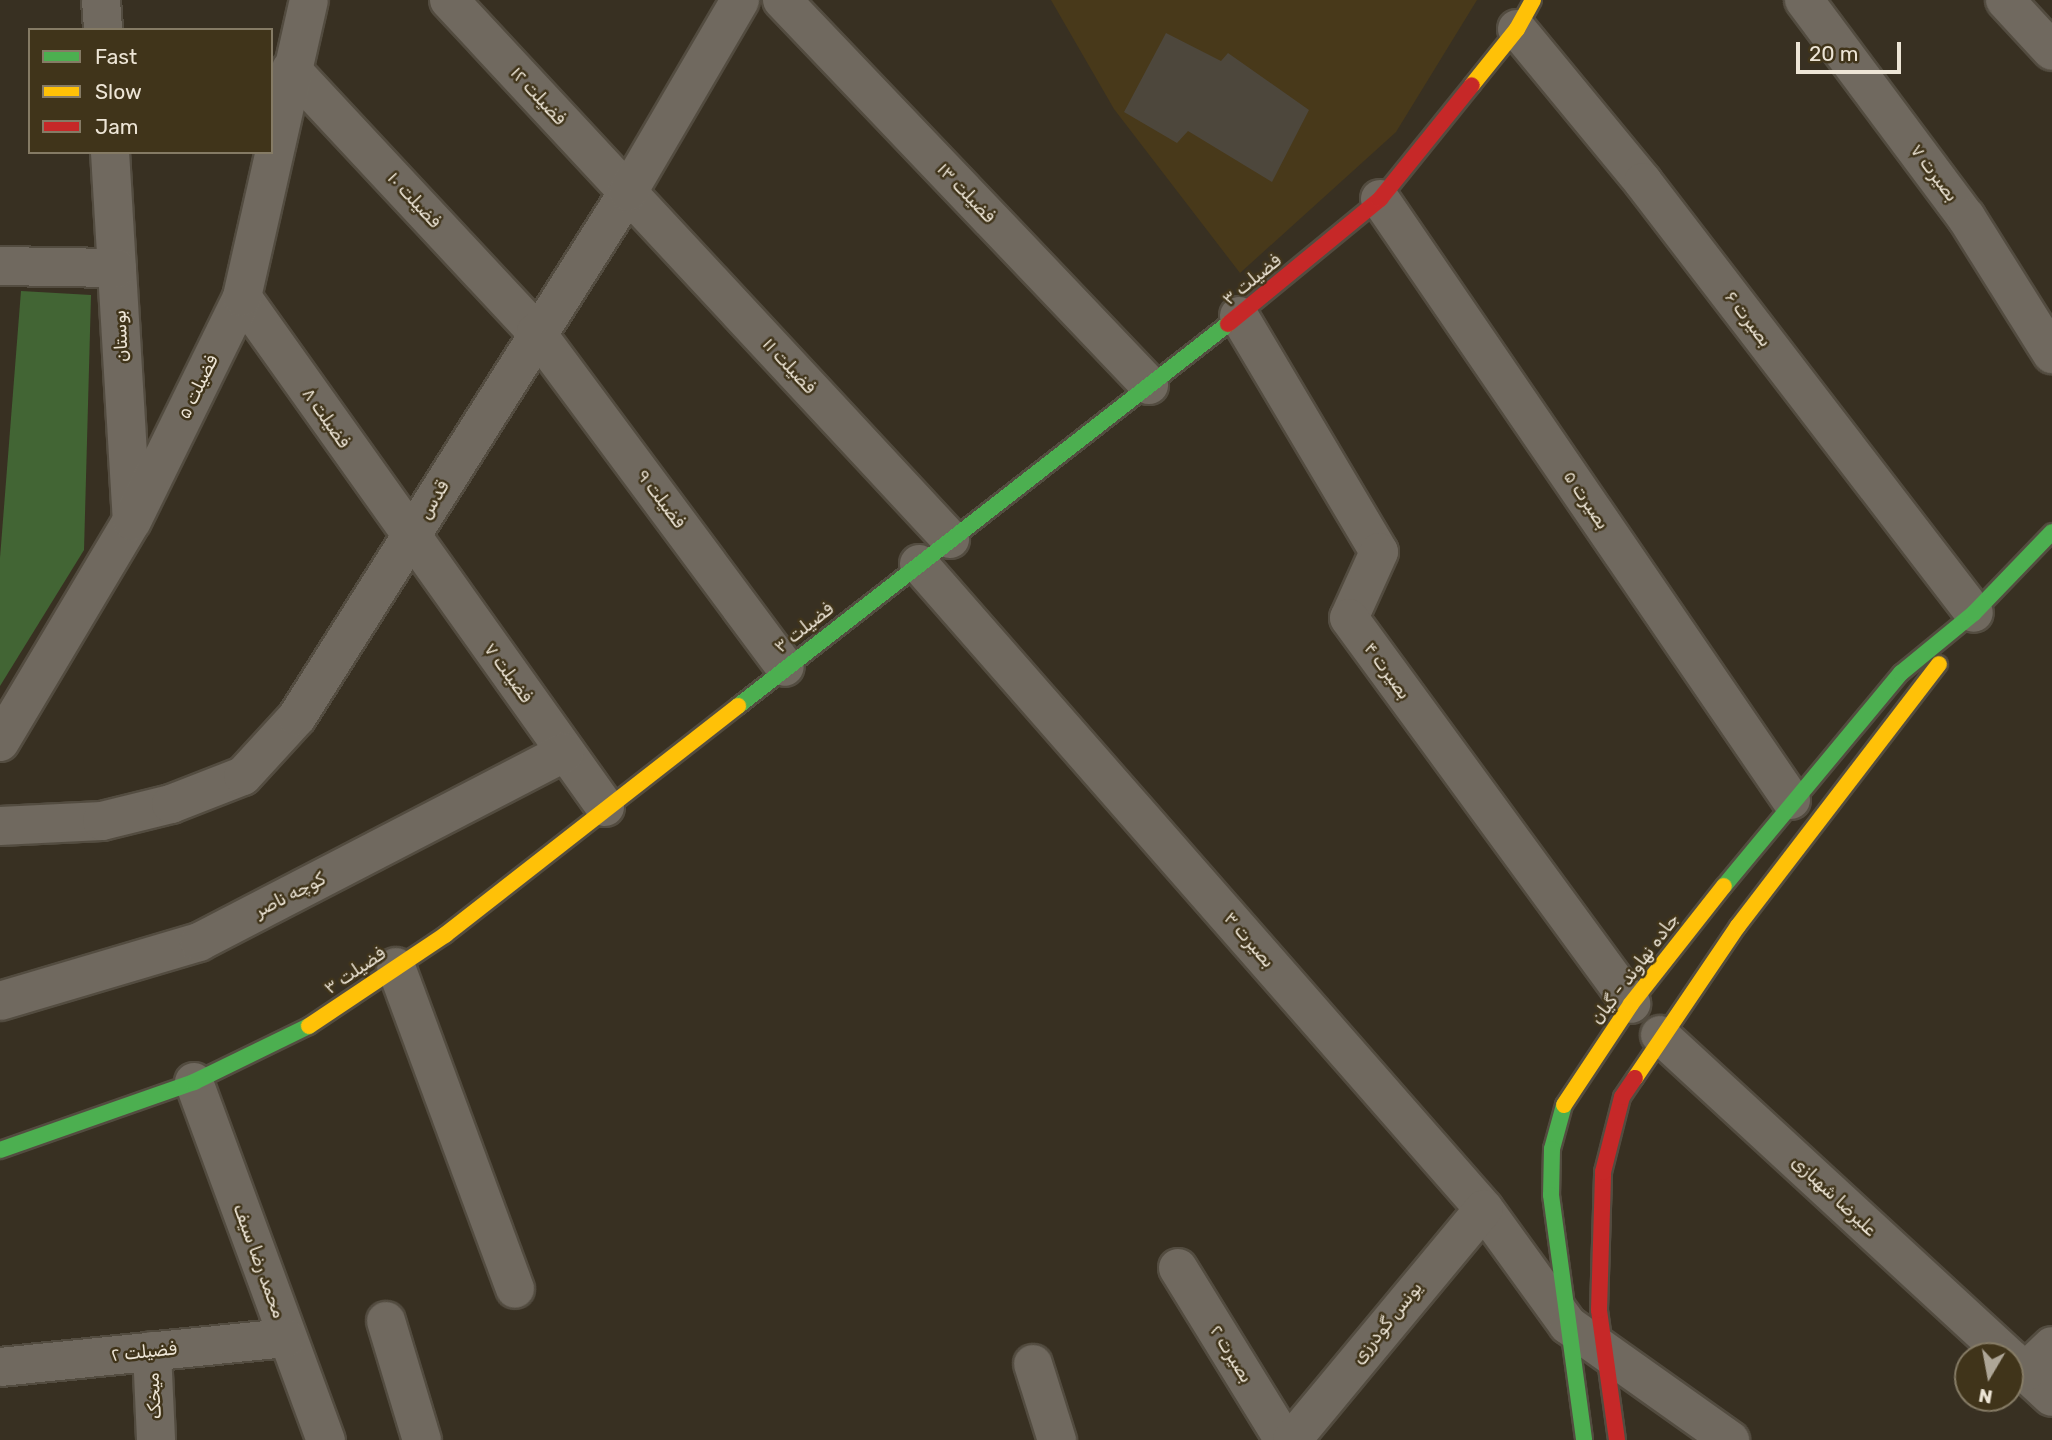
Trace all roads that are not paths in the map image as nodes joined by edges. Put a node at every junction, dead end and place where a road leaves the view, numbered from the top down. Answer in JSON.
{"nodes":[{"id":1,"x":101,"y":0,"type":"edge"},
{"id":2,"x":309,"y":0,"type":"edge"},
{"id":3,"x":449,"y":0,"type":"edge"},
{"id":4,"x":740,"y":0,"type":"edge"},
{"id":5,"x":782,"y":0,"type":"edge"},
{"id":6,"x":1804,"y":0,"type":"edge"},
{"id":7,"x":2005,"y":0,"type":"edge"},
{"id":8,"x":1525,"y":15,"type":"edge"},
{"id":9,"x":103,"y":28,"type":"edge"},
{"id":10,"x":2052,"y":51,"type":"edge"},
{"id":11,"x":291,"y":69,"type":"junction"},
{"id":12,"x":273,"y":153,"type":"edge"},
{"id":13,"x":110,"y":154,"type":"edge"},
{"id":14,"x":273,"y":154,"type":"edge"},
{"id":15,"x":628,"y":192,"type":"junction"},
{"id":16,"x":1380,"y":199,"type":"junction"},
{"id":17,"x":0,"y":266,"type":"edge"},
{"id":18,"x":117,"y":268,"type":"junction"},
{"id":19,"x":242,"y":297,"type":"junction"},
{"id":20,"x":1239,"y":316,"type":"junction"},
{"id":21,"x":537,"y":332,"type":"junction"},
{"id":22,"x":2052,"y":354,"type":"edge"},
{"id":23,"x":1149,"y":385,"type":"junction"},
{"id":24,"x":132,"y":521,"type":"junction"},
{"id":25,"x":2052,"y":532,"type":"edge"},
{"id":26,"x":411,"y":539,"type":"junction"},
{"id":27,"x":950,"y":539,"type":"junction"},
{"id":28,"x":919,"y":564,"type":"junction"},
{"id":29,"x":1974,"y":613,"type":"junction"},
{"id":30,"x":785,"y":667,"type":"junction"},
{"id":31,"x":0,"y":742,"type":"edge"},
{"id":32,"x":565,"y":752,"type":"junction"},
{"id":33,"x":1791,"y":800,"type":"junction"},
{"id":34,"x":604,"y":807,"type":"junction"},
{"id":35,"x":0,"y":827,"type":"edge"},
{"id":36,"x":396,"y":967,"type":"junction"},
{"id":37,"x":0,"y":1001,"type":"edge"},
{"id":38,"x":1631,"y":1004,"type":"junction"},
{"id":39,"x":1660,"y":1035,"type":"junction"},
{"id":40,"x":194,"y":1082,"type":"junction"},
{"id":41,"x":0,"y":1150,"type":"edge"},
{"id":42,"x":1484,"y":1209,"type":"junction"},
{"id":43,"x":1178,"y":1268,"type":"dead end"},
{"id":44,"x":515,"y":1289,"type":"dead end"},
{"id":45,"x":386,"y":1321,"type":"dead end"},
{"id":46,"x":1568,"y":1325,"type":"junction"},
{"id":47,"x":288,"y":1338,"type":"junction"},
{"id":48,"x":1993,"y":1342,"type":"edge"},
{"id":49,"x":1603,"y":1346,"type":"junction"},
{"id":50,"x":2052,"y":1346,"type":"edge"},
{"id":51,"x":152,"y":1352,"type":"junction"},
{"id":52,"x":1033,"y":1364,"type":"dead end"},
{"id":53,"x":0,"y":1367,"type":"edge"},
{"id":54,"x":2024,"y":1371,"type":"edge"},
{"id":55,"x":156,"y":1440,"type":"edge"},
{"id":56,"x":326,"y":1440,"type":"edge"},
{"id":57,"x":422,"y":1440,"type":"edge"},
{"id":58,"x":1057,"y":1440,"type":"edge"},
{"id":59,"x":1284,"y":1440,"type":"edge"},
{"id":60,"x":1292,"y":1440,"type":"edge"},
{"id":61,"x":1584,"y":1440,"type":"edge"},
{"id":62,"x":1617,"y":1440,"type":"edge"},
{"id":63,"x":1730,"y":1440,"type":"edge"}],
"edges":[{"from":1,"to":9,"type":"street"},
{"from":2,"to":11,"type":"street","name":"فضیلت ۵"},
{"from":3,"to":15,"type":"street","name":"فضیلت ۱۲"},
{"from":4,"to":15,"type":"street","name":"قدس"},
{"from":5,"to":23,"type":"street","name":"فضیلت ۱۳"},
{"from":6,"to":22,"type":"street","name":"بصیرت ۷"},
{"from":7,"to":10,"type":"street"},
{"from":8,"to":16,"type":"main road","name":"فضیلت ۳"},
{"from":8,"to":29,"type":"street","name":"بصیرت ۶"},
{"from":11,"to":12,"type":"street","name":"فضیلت ۵"},
{"from":11,"to":21,"type":"street","name":"فضیلت ۱۰"},
{"from":13,"to":18,"type":"street","name":"بوستان"},
{"from":14,"to":19,"type":"street","name":"فضیلت ۵"},
{"from":15,"to":21,"type":"street","name":"قدس"},
{"from":15,"to":27,"type":"street","name":"فضیلت ۱۱"},
{"from":16,"to":20,"type":"main road","name":"فضیلت ۳"},
{"from":16,"to":33,"type":"street","name":"بصیرت ۵"},
{"from":17,"to":18,"type":"street"},
{"from":18,"to":24,"type":"street","name":"بوستان"},
{"from":19,"to":24,"type":"street","name":"فضیلت ۵"},
{"from":19,"to":26,"type":"street","name":"فضیلت ۸"},
{"from":20,"to":23,"type":"main road","name":"فضیلت ۳"},
{"from":20,"to":38,"type":"street","name":"بصیرت ۴"},
{"from":21,"to":26,"type":"street","name":"قدس"},
{"from":21,"to":30,"type":"street","name":"فضیلت ۹"},
{"from":23,"to":27,"type":"main road","name":"فضیلت ۳"},
{"from":24,"to":31,"type":"street","name":"فضیلت ۵"},
{"from":25,"to":29,"type":"main road","name":"جاده نهاوند - گیان"},
{"from":26,"to":32,"type":"street","name":"فضیلت ۷"},
{"from":26,"to":35,"type":"street","name":"قدس"},
{"from":27,"to":28,"type":"main road","name":"فضیلت ۳"},
{"from":28,"to":30,"type":"main road","name":"فضیلت ۳"},
{"from":28,"to":42,"type":"street","name":"بصیرت ۳"},
{"from":29,"to":33,"type":"main road","name":"جاده نهاوند - گیان"},
{"from":29,"to":39,"type":"main road","name":"جاده نهاوند - گیان"},
{"from":30,"to":34,"type":"main road","name":"فضیلت ۳"},
{"from":32,"to":34,"type":"street","name":"فضیلت ۷"},
{"from":32,"to":37,"type":"street","name":"کوچه ناصر"},
{"from":33,"to":38,"type":"main road","name":"جاده نهاوند - گیان"},
{"from":34,"to":36,"type":"main road","name":"فضیلت ۳"},
{"from":36,"to":40,"type":"main road","name":"فضیلت ۳"},
{"from":36,"to":44,"type":"street"},
{"from":38,"to":46,"type":"main road","name":"جاده نهاوند - گیان"},
{"from":39,"to":48,"type":"street","name":"علیرضا شهبازی"},
{"from":39,"to":49,"type":"main road","name":"جاده نهاوند - گیان"},
{"from":40,"to":41,"type":"main road","name":"فضیلت ۳"},
{"from":40,"to":47,"type":"street","name":"محمد رضا سیف"},
{"from":42,"to":46,"type":"street","name":"بصیرت ۳"},
{"from":42,"to":60,"type":"street","name":"یونس گودرزی"},
{"from":43,"to":59,"type":"street","name":"بصیرت ۲"},
{"from":45,"to":57,"type":"street"},
{"from":46,"to":49,"type":"street"},
{"from":46,"to":61,"type":"main road","name":"جاده نهاوند - گیان"},
{"from":47,"to":51,"type":"street","name":"فضیلت ۲"},
{"from":47,"to":56,"type":"street","name":"محمد رضا سیف"},
{"from":49,"to":62,"type":"main road","name":"جاده نهاوند - گیان"},
{"from":49,"to":63,"type":"street"},
{"from":50,"to":54,"type":"street"},
{"from":51,"to":53,"type":"street","name":"فضیلت ۲"},
{"from":51,"to":55,"type":"street","name":"میخک"},
{"from":52,"to":58,"type":"street"}]}
